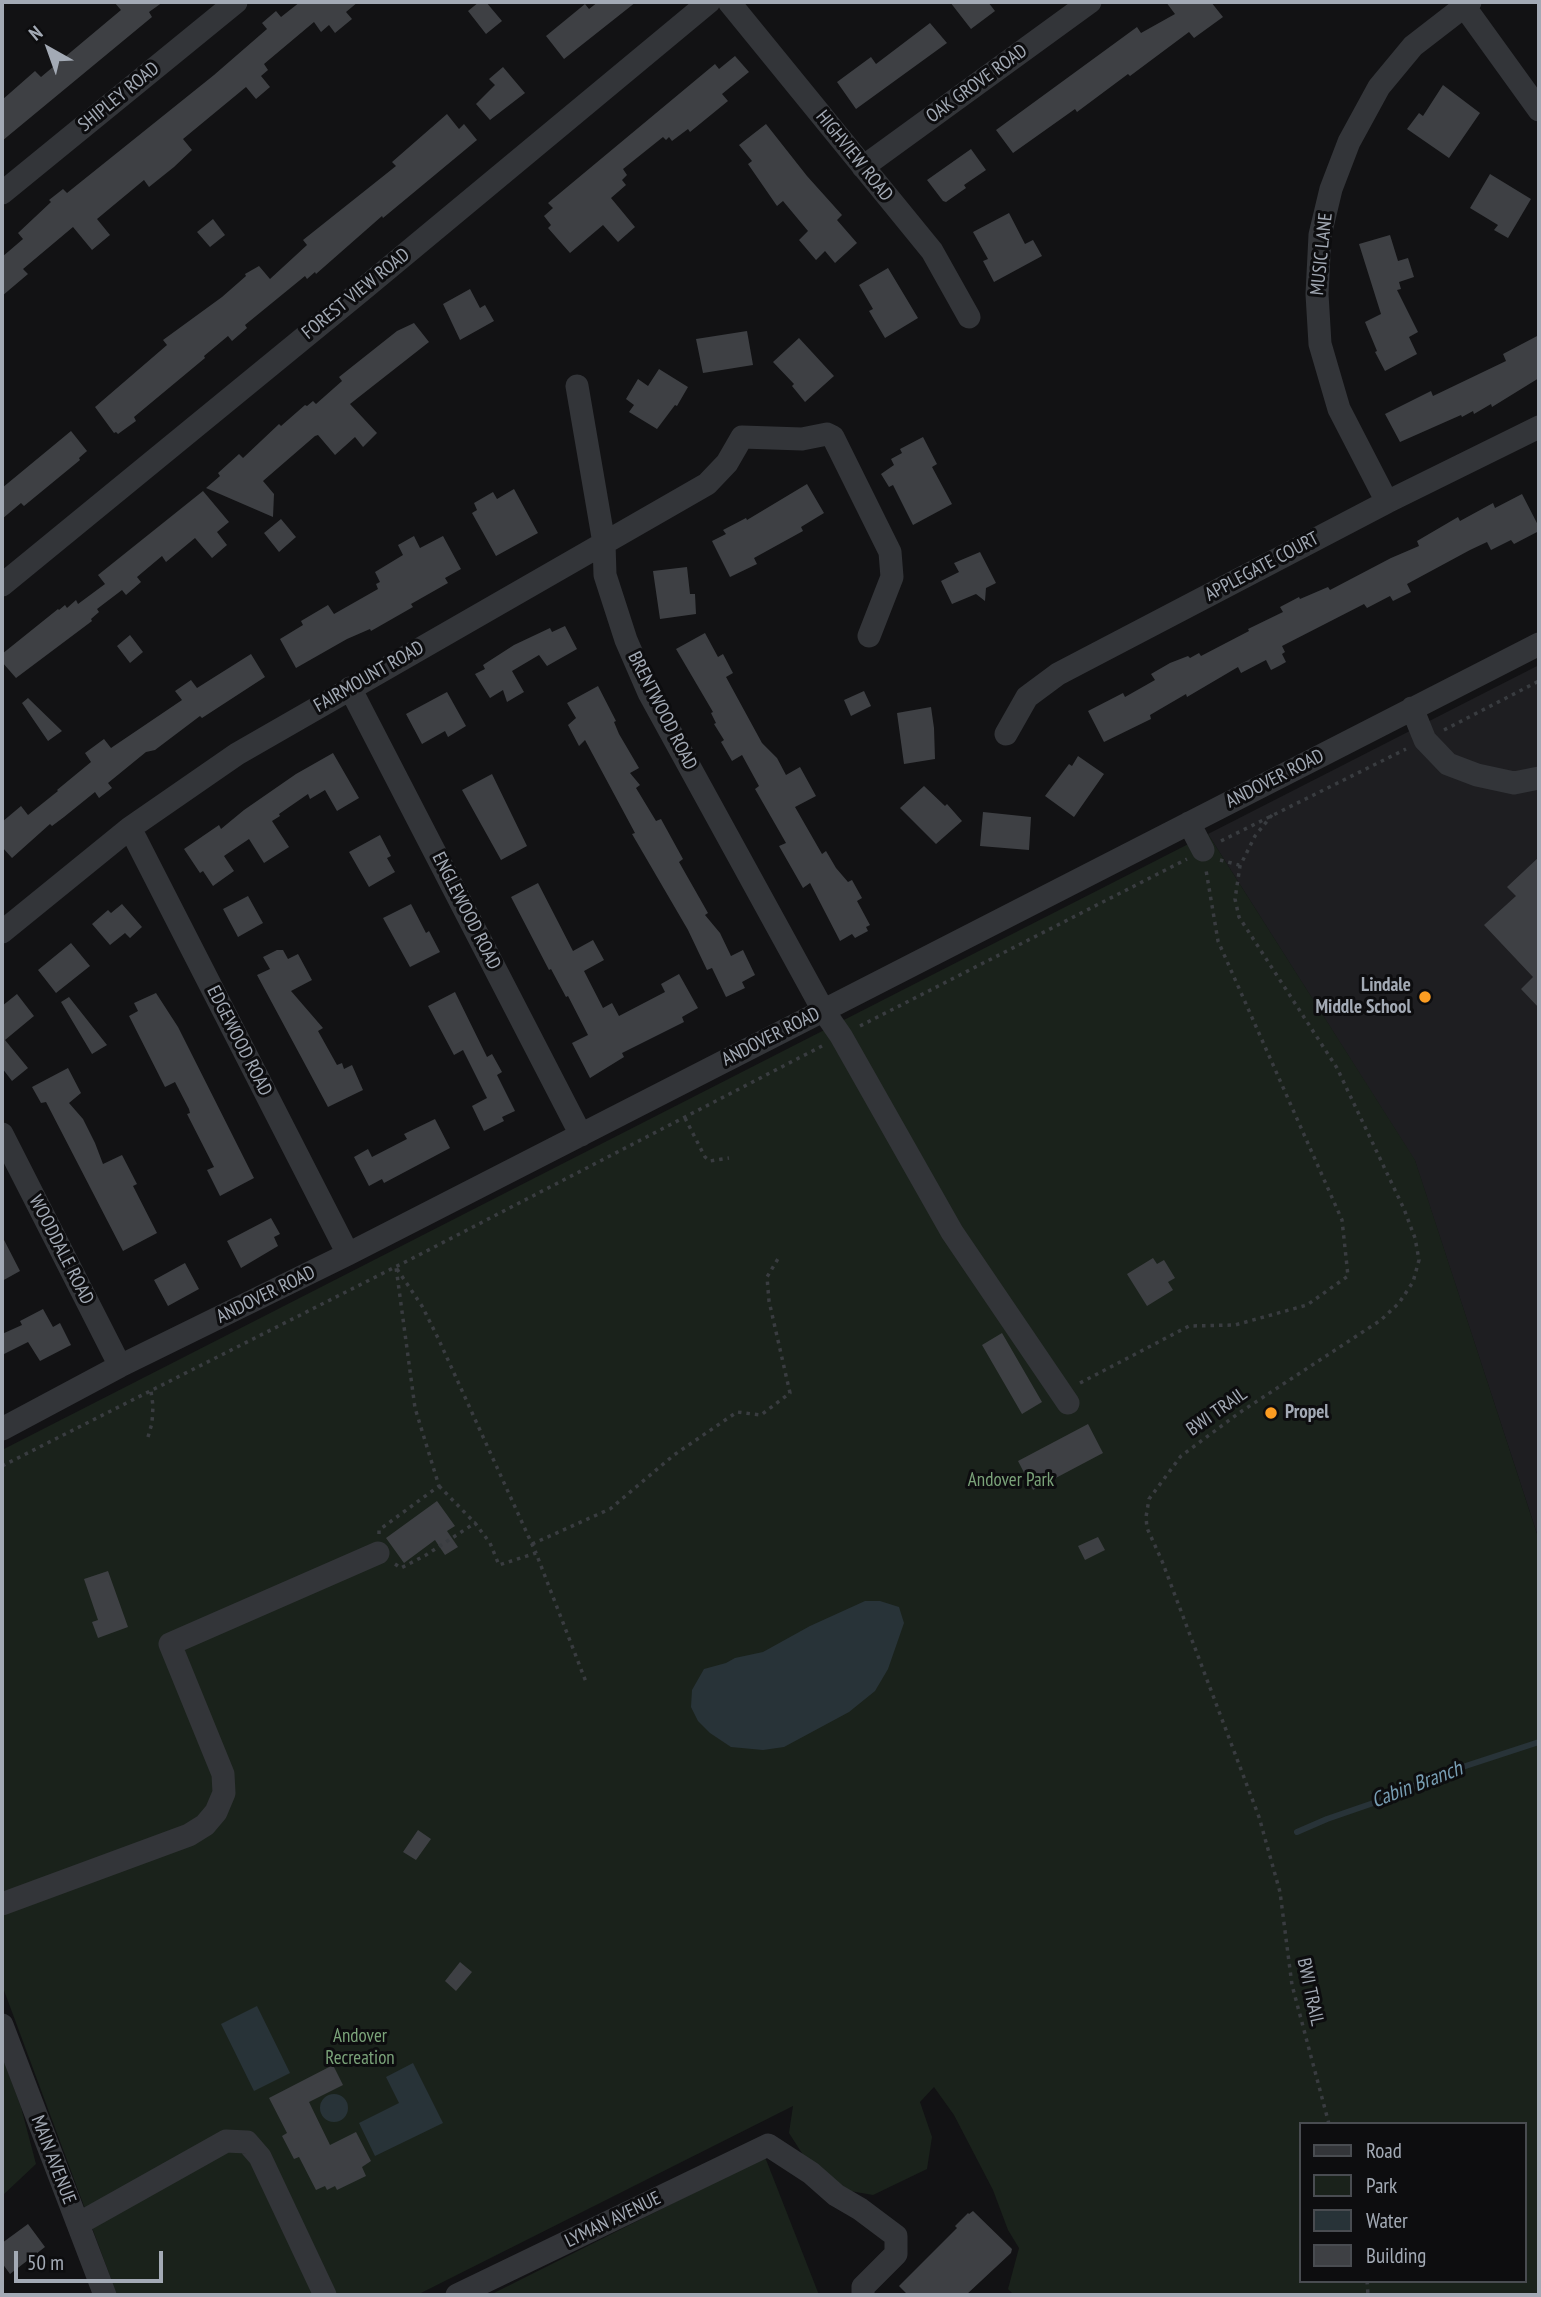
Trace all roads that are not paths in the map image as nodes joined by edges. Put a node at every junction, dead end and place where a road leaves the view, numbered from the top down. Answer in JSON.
{"nodes":[{"id":1,"x":236,"y":2,"type":"edge"},
{"id":2,"x":709,"y":2,"type":"edge"},
{"id":3,"x":729,"y":2,"type":"edge"},
{"id":4,"x":1090,"y":2,"type":"edge"},
{"id":5,"x":1467,"y":4,"type":"edge"},
{"id":6,"x":1539,"y":110,"type":"edge"},
{"id":7,"x":863,"y":167,"type":"junction"},
{"id":8,"x":2,"y":193,"type":"edge"},
{"id":9,"x":969,"y":317,"type":"dead end"},
{"id":10,"x":577,"y":386,"type":"dead end"},
{"id":11,"x":1538,"y":430,"type":"edge"},
{"id":12,"x":1387,"y":502,"type":"junction"},
{"id":13,"x":604,"y":543,"type":"junction"},
{"id":14,"x":2,"y":585,"type":"edge"},
{"id":15,"x":869,"y":636,"type":"dead end"},
{"id":16,"x":1539,"y":644,"type":"edge"},
{"id":17,"x":350,"y":688,"type":"junction"},
{"id":18,"x":1412,"y":708,"type":"junction"},
{"id":19,"x":1006,"y":734,"type":"dead end"},
{"id":20,"x":1539,"y":778,"type":"edge"},
{"id":21,"x":1189,"y":823,"type":"junction"},
{"id":22,"x":130,"y":828,"type":"junction"},
{"id":23,"x":1203,"y":850,"type":"road end"},
{"id":24,"x":2,"y":932,"type":"edge"},
{"id":25,"x":823,"y":1010,"type":"junction"},
{"id":26,"x":2,"y":1134,"type":"edge"},
{"id":27,"x":582,"y":1135,"type":"junction"},
{"id":28,"x":348,"y":1254,"type":"junction"},
{"id":29,"x":120,"y":1366,"type":"junction"},
{"id":30,"x":1065,"y":1398,"type":"road end"},
{"id":31,"x":2,"y":1429,"type":"edge"},
{"id":32,"x":378,"y":1553,"type":"road end"},
{"id":33,"x":2,"y":1904,"type":"edge"},
{"id":34,"x":2,"y":2025,"type":"edge"},
{"id":35,"x":78,"y":2224,"type":"junction"},
{"id":36,"x":105,"y":2295,"type":"edge"},
{"id":37,"x":326,"y":2295,"type":"edge"},
{"id":38,"x":457,"y":2295,"type":"edge"},
{"id":39,"x":863,"y":2295,"type":"edge"}],
"edges":[{"from":1,"to":8,"type":"street","name":"SHIPLEY ROAD"},
{"from":2,"to":14,"type":"street","name":"FOREST VIEW ROAD"},
{"from":3,"to":7,"type":"street","name":"HIGHVIEW ROAD"},
{"from":4,"to":7,"type":"street","name":"OAK GROVE ROAD"},
{"from":5,"to":6,"type":"street"},
{"from":5,"to":12,"type":"street","name":"MUSIC LANE"},
{"from":7,"to":9,"type":"street","name":"HIGHVIEW ROAD"},
{"from":10,"to":13,"type":"street","name":"BRENTWOOD ROAD"},
{"from":11,"to":12,"type":"street","name":"APPLEGATE COURT"},
{"from":12,"to":19,"type":"street","name":"APPLEGATE COURT"},
{"from":13,"to":15,"type":"street","name":"FAIRMOUNT ROAD"},
{"from":13,"to":17,"type":"street","name":"FAIRMOUNT ROAD"},
{"from":13,"to":25,"type":"street","name":"BRENTWOOD ROAD"},
{"from":16,"to":18,"type":"street","name":"ANDOVER ROAD"},
{"from":17,"to":22,"type":"street","name":"FAIRMOUNT ROAD"},
{"from":17,"to":27,"type":"street","name":"ENGLEWOOD ROAD"},
{"from":18,"to":20,"type":"street"},
{"from":18,"to":21,"type":"street","name":"ANDOVER ROAD"},
{"from":21,"to":23,"type":"street"},
{"from":21,"to":25,"type":"street","name":"ANDOVER ROAD"},
{"from":22,"to":24,"type":"street","name":"FAIRMOUNT ROAD"},
{"from":22,"to":28,"type":"street","name":"EDGEWOOD ROAD"},
{"from":25,"to":27,"type":"street","name":"ANDOVER ROAD"},
{"from":25,"to":30,"type":"street","name":"BRENTWOOD ROAD"},
{"from":26,"to":29,"type":"street","name":"WOODDALE ROAD"},
{"from":27,"to":28,"type":"street","name":"ANDOVER ROAD"},
{"from":28,"to":29,"type":"street","name":"ANDOVER ROAD"},
{"from":29,"to":31,"type":"street","name":"ANDOVER ROAD"},
{"from":32,"to":33,"type":"street"},
{"from":34,"to":35,"type":"street","name":"MAIN AVENUE"},
{"from":35,"to":36,"type":"street","name":"MAIN AVENUE"},
{"from":35,"to":37,"type":"street"},
{"from":38,"to":39,"type":"street","name":"LYMAN AVENUE"}]}
